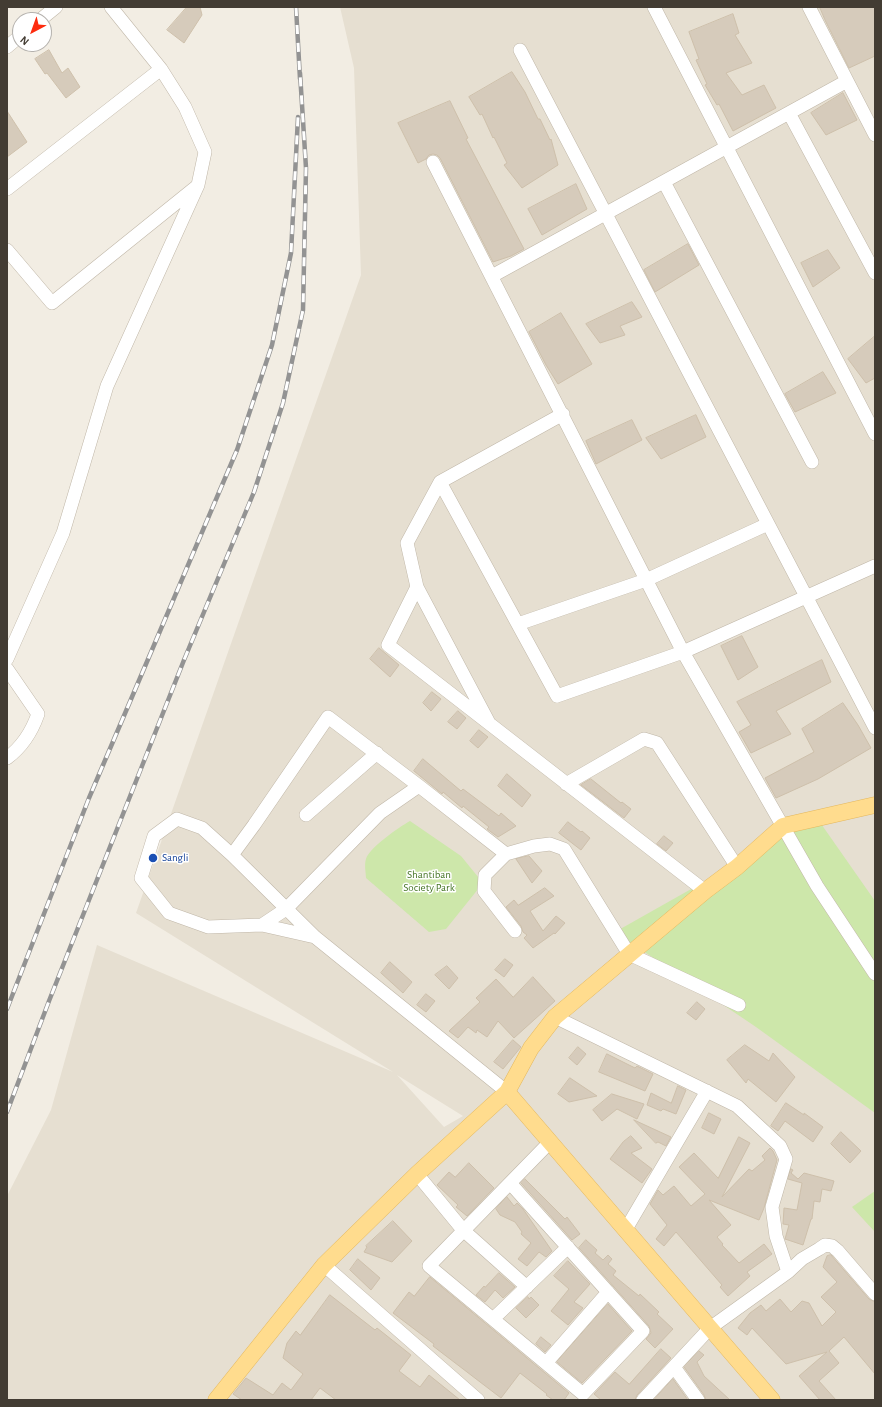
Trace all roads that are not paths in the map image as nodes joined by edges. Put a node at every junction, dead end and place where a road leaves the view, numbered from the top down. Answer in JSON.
{"nodes":[{"id":1,"x":111,"y":7,"type":"edge"},
{"id":2,"x":654,"y":7,"type":"edge"},
{"id":3,"x":809,"y":7,"type":"edge"},
{"id":4,"x":520,"y":50,"type":"dead end"},
{"id":5,"x":162,"y":69,"type":"junction"},
{"id":6,"x":847,"y":81,"type":"junction"},
{"id":7,"x":789,"y":113,"type":"junction"},
{"id":8,"x":875,"y":135,"type":"edge"},
{"id":9,"x":727,"y":147,"type":"junction"},
{"id":10,"x":433,"y":162,"type":"dead end"},
{"id":11,"x":664,"y":182,"type":"junction"},
{"id":12,"x":198,"y":185,"type":"junction"},
{"id":13,"x":7,"y":189,"type":"edge"},
{"id":14,"x":605,"y":214,"type":"junction"},
{"id":15,"x":7,"y":250,"type":"edge"},
{"id":16,"x":875,"y":273,"type":"edge"},
{"id":17,"x":492,"y":276,"type":"junction"},
{"id":18,"x":562,"y":414,"type":"junction"},
{"id":19,"x":875,"y":434,"type":"edge"},
{"id":20,"x":812,"y":462,"type":"dead end"},
{"id":21,"x":440,"y":482,"type":"junction"},
{"id":22,"x":768,"y":524,"type":"junction"},
{"id":23,"x":875,"y":566,"type":"edge"},
{"id":24,"x":646,"y":580,"type":"junction"},
{"id":25,"x":417,"y":587,"type":"junction"},
{"id":26,"x":806,"y":596,"type":"junction"},
{"id":27,"x":518,"y":624,"type":"junction"},
{"id":28,"x":682,"y":652,"type":"junction"},
{"id":29,"x":7,"y":659,"type":"edge"},
{"id":30,"x":7,"y":669,"type":"edge"},
{"id":31,"x":490,"y":725,"type":"junction"},
{"id":32,"x":875,"y":728,"type":"edge"},
{"id":33,"x":377,"y":753,"type":"junction"},
{"id":34,"x":7,"y":758,"type":"edge"},
{"id":35,"x":566,"y":784,"type":"junction"},
{"id":36,"x":420,"y":786,"type":"junction"},
{"id":37,"x":875,"y":805,"type":"edge"},
{"id":38,"x":306,"y":815,"type":"dead end"},
{"id":39,"x":783,"y":826,"type":"junction"},
{"id":40,"x":232,"y":854,"type":"junction"},
{"id":41,"x":506,"y":854,"type":"junction"},
{"id":42,"x":737,"y":867,"type":"junction"},
{"id":43,"x":705,"y":891,"type":"junction"},
{"id":44,"x":286,"y":909,"type":"junction"},
{"id":45,"x":262,"y":925,"type":"junction"},
{"id":46,"x":515,"y":930,"type":"dead end"},
{"id":47,"x":315,"y":937,"type":"junction"},
{"id":48,"x":629,"y":954,"type":"junction"},
{"id":49,"x":875,"y":974,"type":"edge"},
{"id":50,"x":739,"y":1005,"type":"dead end"},
{"id":51,"x":555,"y":1017,"type":"junction"},
{"id":52,"x":707,"y":1091,"type":"junction"},
{"id":53,"x":507,"y":1092,"type":"junction"},
{"id":54,"x":550,"y":1143,"type":"junction"},
{"id":55,"x":417,"y":1174,"type":"junction"},
{"id":56,"x":510,"y":1183,"type":"junction"},
{"id":57,"x":626,"y":1229,"type":"junction"},
{"id":58,"x":463,"y":1230,"type":"junction"},
{"id":59,"x":568,"y":1247,"type":"junction"},
{"id":60,"x":324,"y":1264,"type":"junction"},
{"id":61,"x":788,"y":1272,"type":"junction"},
{"id":62,"x":527,"y":1287,"type":"junction"},
{"id":63,"x":608,"y":1292,"type":"junction"},
{"id":64,"x":875,"y":1294,"type":"edge"},
{"id":65,"x":493,"y":1319,"type":"junction"},
{"id":66,"x":710,"y":1328,"type":"junction"},
{"id":67,"x":546,"y":1363,"type":"junction"},
{"id":68,"x":674,"y":1367,"type":"junction"},
{"id":69,"x":218,"y":1399,"type":"edge"},
{"id":70,"x":478,"y":1400,"type":"edge"},
{"id":71,"x":643,"y":1400,"type":"edge"},
{"id":72,"x":698,"y":1400,"type":"edge"},
{"id":73,"x":772,"y":1400,"type":"edge"}],
"edges":[{"from":1,"to":5,"type":"street"},
{"from":2,"to":9,"type":"street"},
{"from":3,"to":6,"type":"street"},
{"from":4,"to":14,"type":"street"},
{"from":5,"to":12,"type":"street"},
{"from":5,"to":13,"type":"street"},
{"from":6,"to":7,"type":"street"},
{"from":6,"to":8,"type":"street"},
{"from":7,"to":9,"type":"street"},
{"from":7,"to":16,"type":"street"},
{"from":9,"to":11,"type":"street"},
{"from":9,"to":19,"type":"street"},
{"from":10,"to":17,"type":"street"},
{"from":11,"to":14,"type":"street"},
{"from":11,"to":20,"type":"street"},
{"from":12,"to":15,"type":"street"},
{"from":12,"to":29,"type":"street"},
{"from":14,"to":17,"type":"street"},
{"from":14,"to":22,"type":"street"},
{"from":17,"to":18,"type":"street"},
{"from":18,"to":21,"type":"street"},
{"from":18,"to":24,"type":"street"},
{"from":21,"to":25,"type":"street"},
{"from":21,"to":27,"type":"street"},
{"from":22,"to":24,"type":"street"},
{"from":22,"to":26,"type":"street"},
{"from":23,"to":26,"type":"street"},
{"from":24,"to":27,"type":"street"},
{"from":24,"to":28,"type":"street"},
{"from":25,"to":31,"type":"street"},
{"from":25,"to":31,"type":"street"},
{"from":26,"to":28,"type":"street"},
{"from":26,"to":32,"type":"street"},
{"from":27,"to":28,"type":"street"},
{"from":28,"to":39,"type":"street"},
{"from":30,"to":34,"type":"street"},
{"from":31,"to":35,"type":"street"},
{"from":33,"to":36,"type":"street"},
{"from":33,"to":38,"type":"street"},
{"from":33,"to":40,"type":"street"},
{"from":35,"to":42,"type":"street"},
{"from":35,"to":43,"type":"street"},
{"from":36,"to":41,"type":"street"},
{"from":36,"to":44,"type":"street"},
{"from":37,"to":39,"type":"main road"},
{"from":39,"to":42,"type":"main road"},
{"from":39,"to":49,"type":"street"},
{"from":40,"to":44,"type":"street"},
{"from":40,"to":45,"type":"street"},
{"from":41,"to":46,"type":"street"},
{"from":41,"to":48,"type":"street"},
{"from":42,"to":43,"type":"main road"},
{"from":43,"to":48,"type":"main road"},
{"from":44,"to":45,"type":"street"},
{"from":44,"to":47,"type":"street"},
{"from":45,"to":47,"type":"street"},
{"from":47,"to":53,"type":"street"},
{"from":48,"to":50,"type":"street"},
{"from":48,"to":51,"type":"main road"},
{"from":51,"to":52,"type":"street"},
{"from":51,"to":53,"type":"main road"},
{"from":52,"to":57,"type":"street"},
{"from":52,"to":61,"type":"street"},
{"from":53,"to":54,"type":"main road"},
{"from":53,"to":55,"type":"main road"},
{"from":54,"to":56,"type":"street"},
{"from":54,"to":57,"type":"main road"},
{"from":55,"to":58,"type":"street"},
{"from":55,"to":60,"type":"main road"},
{"from":56,"to":58,"type":"street"},
{"from":56,"to":59,"type":"street"},
{"from":57,"to":66,"type":"main road"},
{"from":58,"to":62,"type":"street"},
{"from":58,"to":65,"type":"street"},
{"from":59,"to":62,"type":"street"},
{"from":59,"to":63,"type":"street"},
{"from":60,"to":69,"type":"main road"},
{"from":60,"to":70,"type":"street"},
{"from":61,"to":64,"type":"street"},
{"from":61,"to":66,"type":"street"},
{"from":62,"to":65,"type":"street"},
{"from":63,"to":67,"type":"street"},
{"from":63,"to":67,"type":"street"},
{"from":65,"to":67,"type":"street"},
{"from":66,"to":68,"type":"street"},
{"from":66,"to":73,"type":"main road"},
{"from":68,"to":71,"type":"street"},
{"from":68,"to":72,"type":"street"}]}
